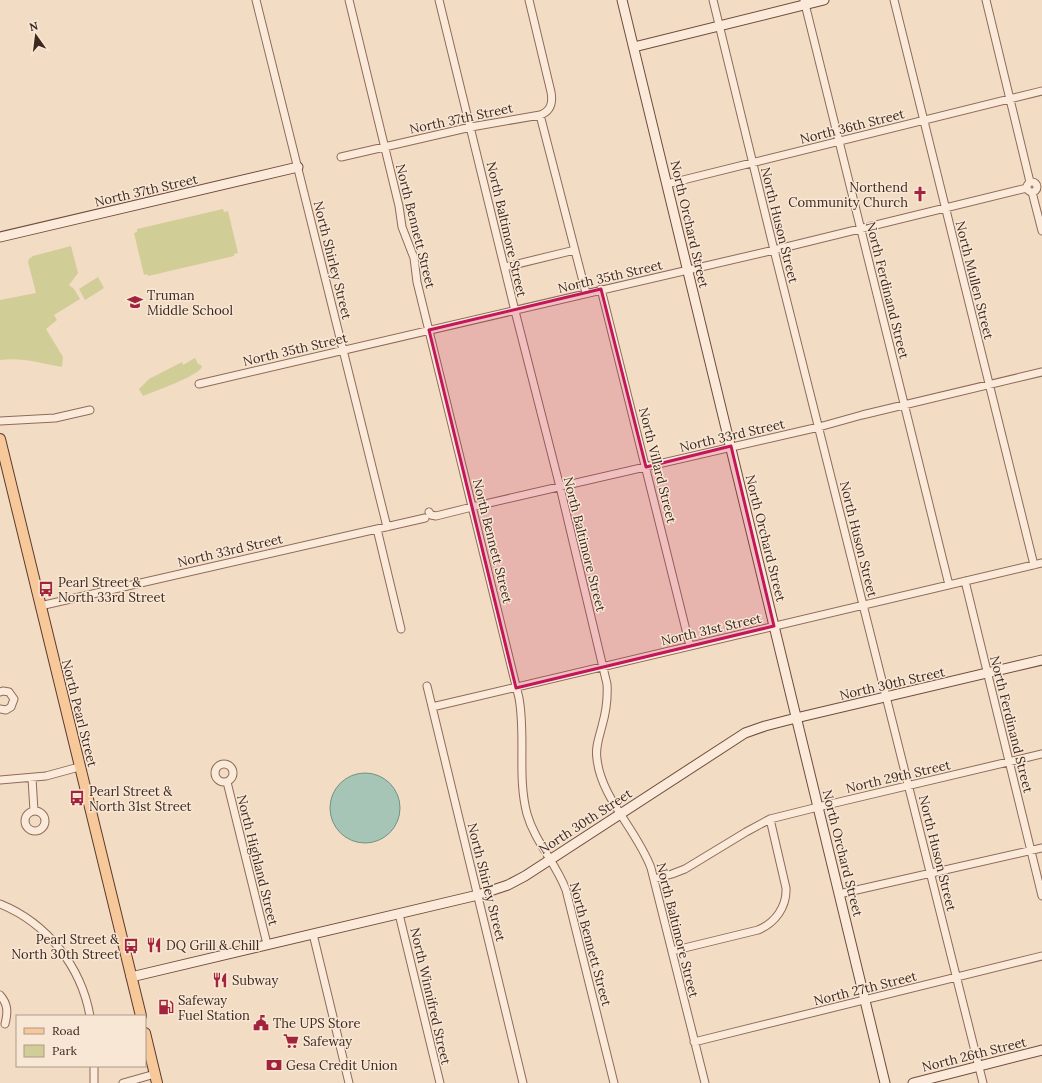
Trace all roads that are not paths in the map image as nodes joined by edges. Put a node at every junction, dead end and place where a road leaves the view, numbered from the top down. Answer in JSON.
{"nodes":[{"id":1,"x":256,"y":0,"type":"edge"},
{"id":2,"x":349,"y":0,"type":"edge"},
{"id":3,"x":439,"y":0,"type":"edge"},
{"id":4,"x":529,"y":0,"type":"edge"},
{"id":5,"x":622,"y":0,"type":"edge"},
{"id":6,"x":713,"y":0,"type":"edge"},
{"id":7,"x":824,"y":0,"type":"edge"},
{"id":8,"x":894,"y":0,"type":"edge"},
{"id":9,"x":986,"y":0,"type":"edge"},
{"id":10,"x":805,"y":2,"type":"edge"},
{"id":11,"x":720,"y":25,"type":"junction"},
{"id":12,"x":634,"y":47,"type":"junction"},
{"id":13,"x":1042,"y":91,"type":"edge"},
{"id":14,"x":1011,"y":99,"type":"junction"},
{"id":15,"x":540,"y":115,"type":"junction"},
{"id":16,"x":924,"y":120,"type":"junction"},
{"id":17,"x":471,"y":127,"type":"junction"},
{"id":18,"x":839,"y":141,"type":"junction"},
{"id":19,"x":385,"y":147,"type":"junction"},
{"id":20,"x":341,"y":157,"type":"dead end"},
{"id":21,"x":753,"y":163,"type":"junction"},
{"id":22,"x":298,"y":168,"type":"junction"},
{"id":23,"x":668,"y":184,"type":"junction"},
{"id":24,"x":1034,"y":187,"type":"edge"},
{"id":25,"x":945,"y":208,"type":"junction"},
{"id":26,"x":861,"y":228,"type":"junction"},
{"id":27,"x":1042,"y":231,"type":"edge"},
{"id":28,"x":0,"y":237,"type":"edge"},
{"id":29,"x":576,"y":250,"type":"junction"},
{"id":30,"x":774,"y":250,"type":"junction"},
{"id":31,"x":504,"y":267,"type":"junction"},
{"id":32,"x":688,"y":270,"type":"junction"},
{"id":33,"x":602,"y":289,"type":"junction"},
{"id":34,"x":586,"y":293,"type":"junction"},
{"id":35,"x":514,"y":311,"type":"junction"},
{"id":36,"x":429,"y":330,"type":"junction"},
{"id":37,"x":343,"y":350,"type":"junction"},
{"id":38,"x":1042,"y":372,"type":"edge"},
{"id":39,"x":199,"y":384,"type":"dead end"},
{"id":40,"x":989,"y":385,"type":"junction"},
{"id":41,"x":905,"y":405,"type":"junction"},
{"id":42,"x":90,"y":410,"type":"dead end"},
{"id":43,"x":0,"y":421,"type":"edge"},
{"id":44,"x":819,"y":427,"type":"junction"},
{"id":45,"x":0,"y":439,"type":"edge"},
{"id":46,"x":731,"y":446,"type":"junction"},
{"id":47,"x":646,"y":467,"type":"junction"},
{"id":48,"x":560,"y":487,"type":"junction"},
{"id":49,"x":472,"y":507,"type":"junction"},
{"id":50,"x":387,"y":527,"type":"junction"},
{"id":51,"x":377,"y":529,"type":"junction"},
{"id":52,"x":1042,"y":563,"type":"edge"},
{"id":53,"x":1034,"y":565,"type":"junction"},
{"id":54,"x":965,"y":581,"type":"junction"},
{"id":55,"x":949,"y":585,"type":"junction"},
{"id":56,"x":864,"y":605,"type":"junction"},
{"id":57,"x":40,"y":606,"type":"junction"},
{"id":58,"x":774,"y":626,"type":"junction"},
{"id":59,"x":401,"y":629,"type":"dead end"},
{"id":60,"x":690,"y":646,"type":"junction"},
{"id":61,"x":1042,"y":660,"type":"edge"},
{"id":62,"x":603,"y":667,"type":"junction"},
{"id":63,"x":988,"y":673,"type":"junction"},
{"id":64,"x":427,"y":686,"type":"dead end"},
{"id":65,"x":516,"y":688,"type":"junction"},
{"id":66,"x":0,"y":692,"type":"edge"},
{"id":67,"x":887,"y":697,"type":"junction"},
{"id":68,"x":432,"y":707,"type":"junction"},
{"id":69,"x":0,"y":709,"type":"edge"},
{"id":70,"x":796,"y":718,"type":"junction"},
{"id":71,"x":1042,"y":754,"type":"edge"},
{"id":72,"x":1008,"y":762,"type":"junction"},
{"id":73,"x":79,"y":767,"type":"junction"},
{"id":74,"x":32,"y":778,"type":"junction"},
{"id":75,"x":0,"y":780,"type":"edge"},
{"id":76,"x":227,"y":782,"type":"dead end"},
{"id":77,"x":909,"y":786,"type":"junction"},
{"id":78,"x":818,"y":807,"type":"junction"},
{"id":79,"x":34,"y":811,"type":"dead end"},
{"id":80,"x":621,"y":813,"type":"junction"},
{"id":81,"x":770,"y":819,"type":"junction"},
{"id":82,"x":1042,"y":848,"type":"edge"},
{"id":83,"x":1031,"y":850,"type":"junction"},
{"id":84,"x":550,"y":860,"type":"junction"},
{"id":85,"x":931,"y":874,"type":"junction"},
{"id":86,"x":654,"y":879,"type":"junction"},
{"id":87,"x":839,"y":894,"type":"junction"},
{"id":88,"x":478,"y":895,"type":"junction"},
{"id":89,"x":1042,"y":896,"type":"edge"},
{"id":90,"x":0,"y":904,"type":"edge"},
{"id":91,"x":399,"y":914,"type":"junction"},
{"id":92,"x":313,"y":934,"type":"junction"},
{"id":93,"x":267,"y":944,"type":"junction"},
{"id":94,"x":672,"y":951,"type":"junction"},
{"id":95,"x":1042,"y":956,"type":"edge"},
{"id":96,"x":131,"y":977,"type":"junction"},
{"id":97,"x":957,"y":977,"type":"junction"},
{"id":98,"x":0,"y":995,"type":"edge"},
{"id":99,"x":865,"y":1000,"type":"junction"},
{"id":100,"x":90,"y":1015,"type":"edge"},
{"id":101,"x":141,"y":1015,"type":"edge"},
{"id":102,"x":5,"y":1024,"type":"dead end"},
{"id":103,"x":146,"y":1037,"type":"edge"},
{"id":104,"x":694,"y":1042,"type":"junction"},
{"id":105,"x":1042,"y":1050,"type":"edge"},
{"id":106,"x":979,"y":1066,"type":"junction"},
{"id":107,"x":94,"y":1067,"type":"edge"},
{"id":108,"x":156,"y":1079,"type":"edge"},
{"id":109,"x":94,"y":1083,"type":"edge"},
{"id":110,"x":123,"y":1083,"type":"edge"},
{"id":111,"x":349,"y":1083,"type":"edge"},
{"id":112,"x":440,"y":1083,"type":"edge"},
{"id":113,"x":523,"y":1083,"type":"edge"},
{"id":114,"x":614,"y":1083,"type":"edge"},
{"id":115,"x":705,"y":1083,"type":"edge"},
{"id":116,"x":885,"y":1083,"type":"edge"},
{"id":117,"x":913,"y":1083,"type":"edge"},
{"id":118,"x":983,"y":1083,"type":"edge"}],
"edges":[{"from":1,"to":22,"type":"street","name":"North Shirley Street"},
{"from":2,"to":19,"type":"street","name":"North Bennett Street"},
{"from":3,"to":17,"type":"street","name":"North Baltimore Street"},
{"from":4,"to":15,"type":"street"},
{"from":5,"to":12,"type":"street","name":"North Orchard Street"},
{"from":6,"to":11,"type":"street","name":"North Huson Street"},
{"from":7,"to":10,"type":"street"},
{"from":8,"to":16,"type":"street","name":"North Mullen Street"},
{"from":9,"to":14,"type":"street"},
{"from":10,"to":11,"type":"street"},
{"from":10,"to":18,"type":"street","name":"North Ferdinand Street"},
{"from":11,"to":12,"type":"street"},
{"from":11,"to":21,"type":"street","name":"North Huson Street"},
{"from":12,"to":23,"type":"street","name":"North Orchard Street"},
{"from":13,"to":14,"type":"street","name":"North 36th Street"},
{"from":14,"to":16,"type":"street","name":"North 36th Street"},
{"from":14,"to":24,"type":"street"},
{"from":15,"to":17,"type":"street","name":"North 37th Street"},
{"from":15,"to":29,"type":"street"},
{"from":16,"to":18,"type":"street","name":"North 36th Street"},
{"from":16,"to":25,"type":"street","name":"North Mullen Street"},
{"from":17,"to":19,"type":"street","name":"North 37th Street"},
{"from":17,"to":31,"type":"street","name":"North Baltimore Street"},
{"from":18,"to":21,"type":"street","name":"North 36th Street"},
{"from":18,"to":26,"type":"street","name":"North Ferdinand Street"},
{"from":19,"to":20,"type":"street","name":"North 37th Street"},
{"from":19,"to":36,"type":"street","name":"North Bennett Street"},
{"from":21,"to":23,"type":"street","name":"North 36th Street"},
{"from":21,"to":30,"type":"street","name":"North Huson Street"},
{"from":22,"to":28,"type":"street","name":"North 37th Street"},
{"from":22,"to":37,"type":"street","name":"North Shirley Street"},
{"from":23,"to":32,"type":"street","name":"North Orchard Street"},
{"from":24,"to":25,"type":"street","name":"North 35th Street"},
{"from":24,"to":27,"type":"street"},
{"from":25,"to":26,"type":"street","name":"North 35th Street"},
{"from":25,"to":40,"type":"street","name":"North Mullen Street"},
{"from":26,"to":30,"type":"street","name":"North 35th Street"},
{"from":26,"to":41,"type":"street","name":"North Ferdinand Street"},
{"from":29,"to":31,"type":"street"},
{"from":29,"to":34,"type":"street"},
{"from":30,"to":32,"type":"street","name":"North 35th Street"},
{"from":30,"to":44,"type":"street","name":"North Huson Street"},
{"from":31,"to":35,"type":"street","name":"North Baltimore Street"},
{"from":32,"to":33,"type":"street","name":"North 35th Street"},
{"from":32,"to":46,"type":"street","name":"North Orchard Street"},
{"from":33,"to":34,"type":"street","name":"North 35th Street"},
{"from":33,"to":47,"type":"street","name":"North Villard Street"},
{"from":34,"to":35,"type":"street","name":"North 35th Street"},
{"from":35,"to":36,"type":"street","name":"North 35th Street"},
{"from":35,"to":48,"type":"street","name":"North Baltimore Street"},
{"from":36,"to":37,"type":"street","name":"North 35th Street"},
{"from":36,"to":49,"type":"street","name":"North Bennett Street"},
{"from":37,"to":39,"type":"street","name":"North 35th Street"},
{"from":37,"to":50,"type":"street","name":"North Shirley Street"},
{"from":38,"to":40,"type":"street","name":"North 33rd Street"},
{"from":40,"to":41,"type":"street","name":"North 33rd Street"},
{"from":40,"to":53,"type":"street","name":"North Mullen Street"},
{"from":41,"to":44,"type":"street","name":"North 33rd Street"},
{"from":41,"to":55,"type":"street","name":"North Ferdinand Street"},
{"from":42,"to":43,"type":"street"},
{"from":44,"to":46,"type":"street","name":"North 33rd Street"},
{"from":44,"to":56,"type":"street","name":"North Huson Street"},
{"from":45,"to":57,"type":"main road","name":"North Pearl Street"},
{"from":46,"to":47,"type":"street","name":"North 33rd Street"},
{"from":46,"to":58,"type":"street","name":"North Orchard Street"},
{"from":47,"to":48,"type":"street","name":"North 33rd Street"},
{"from":47,"to":60,"type":"street","name":"North Villard Street"},
{"from":48,"to":49,"type":"street","name":"North 33rd Street"},
{"from":48,"to":62,"type":"street","name":"North Baltimore Street"},
{"from":49,"to":50,"type":"street","name":"North 33rd Street"},
{"from":49,"to":65,"type":"street","name":"North Bennett Street"},
{"from":50,"to":51,"type":"street","name":"North 33rd Street"},
{"from":51,"to":57,"type":"street","name":"North 33rd Street"},
{"from":51,"to":59,"type":"street"},
{"from":52,"to":53,"type":"street","name":"North 31st Street"},
{"from":53,"to":54,"type":"street","name":"North 31st Street"},
{"from":54,"to":55,"type":"street","name":"North 31st Street"},
{"from":54,"to":63,"type":"street","name":"North Ferdinand Street"},
{"from":55,"to":56,"type":"street","name":"North 31st Street"},
{"from":56,"to":58,"type":"street","name":"North 31st Street"},
{"from":56,"to":67,"type":"street","name":"North Huson Street"},
{"from":57,"to":73,"type":"main road","name":"North Pearl Street"},
{"from":58,"to":60,"type":"street","name":"North 31st Street"},
{"from":58,"to":70,"type":"street","name":"North Orchard Street"},
{"from":60,"to":62,"type":"street","name":"North 31st Street"},
{"from":61,"to":63,"type":"street","name":"North 30th Street"},
{"from":62,"to":65,"type":"street","name":"North 31st Street"},
{"from":62,"to":80,"type":"street","name":"North Baltimore Street"},
{"from":63,"to":67,"type":"street","name":"North 30th Street"},
{"from":63,"to":72,"type":"street","name":"North Ferdinand Street"},
{"from":64,"to":68,"type":"street","name":"North Shirley Street"},
{"from":65,"to":68,"type":"street","name":"North 31st Street"},
{"from":65,"to":84,"type":"street","name":"North Bennett Street"},
{"from":66,"to":69,"type":"street"},
{"from":67,"to":70,"type":"street","name":"North 30th Street"},
{"from":67,"to":77,"type":"street","name":"North Huson Street"},
{"from":68,"to":88,"type":"street","name":"North Shirley Street"},
{"from":70,"to":78,"type":"street","name":"North Orchard Street"},
{"from":70,"to":80,"type":"street","name":"North 30th Street"},
{"from":71,"to":72,"type":"street","name":"North 29th Street"},
{"from":72,"to":77,"type":"street","name":"North 29th Street"},
{"from":72,"to":83,"type":"street","name":"North Ferdinand Street"},
{"from":73,"to":74,"type":"street"},
{"from":73,"to":96,"type":"main road","name":"North Pearl Street"},
{"from":74,"to":75,"type":"street"},
{"from":74,"to":79,"type":"street"},
{"from":76,"to":93,"type":"street","name":"North Highland Street"},
{"from":77,"to":78,"type":"street","name":"North 29th Street"},
{"from":77,"to":85,"type":"street","name":"North Huson Street"},
{"from":78,"to":81,"type":"street","name":"North 29th Street"},
{"from":78,"to":87,"type":"street","name":"North Orchard Street"},
{"from":80,"to":84,"type":"street","name":"North 30th Street"},
{"from":80,"to":86,"type":"street","name":"North Baltimore Street"},
{"from":81,"to":86,"type":"street","name":"North 29th Street"},
{"from":81,"to":94,"type":"street"},
{"from":82,"to":83,"type":"street"},
{"from":83,"to":85,"type":"street"},
{"from":83,"to":89,"type":"street","name":"North Ferdinand Street"},
{"from":84,"to":88,"type":"street","name":"North 30th Street"},
{"from":84,"to":114,"type":"street","name":"North Bennett Street"},
{"from":85,"to":87,"type":"street"},
{"from":85,"to":97,"type":"street","name":"North Huson Street"},
{"from":86,"to":94,"type":"street","name":"North Baltimore Street"},
{"from":87,"to":99,"type":"street","name":"North Orchard Street"},
{"from":88,"to":91,"type":"street","name":"North 30th Street"},
{"from":88,"to":113,"type":"street","name":"North Shirley Street"},
{"from":90,"to":100,"type":"street"},
{"from":91,"to":92,"type":"street","name":"North 30th Street"},
{"from":91,"to":112,"type":"street","name":"North Winnifred Street"},
{"from":92,"to":93,"type":"street","name":"North 30th Street"},
{"from":92,"to":111,"type":"street"},
{"from":93,"to":96,"type":"street","name":"North 30th Street"},
{"from":94,"to":104,"type":"street","name":"North Baltimore Street"},
{"from":95,"to":97,"type":"street","name":"North 27th Street"},
{"from":96,"to":101,"type":"main road","name":"North Pearl Street"},
{"from":97,"to":99,"type":"street","name":"North 27th Street"},
{"from":97,"to":106,"type":"street","name":"North Huson Street"},
{"from":98,"to":102,"type":"street"},
{"from":99,"to":104,"type":"street","name":"North 27th Street"},
{"from":99,"to":116,"type":"street","name":"North Orchard Street"},
{"from":103,"to":108,"type":"main road"},
{"from":104,"to":115,"type":"street","name":"North Baltimore Street"},
{"from":105,"to":106,"type":"street","name":"North 26th Street"},
{"from":106,"to":117,"type":"street","name":"North 26th Street"},
{"from":106,"to":118,"type":"street","name":"North Huson Street"},
{"from":107,"to":109,"type":"street"},
{"from":108,"to":110,"type":"street"}]}
